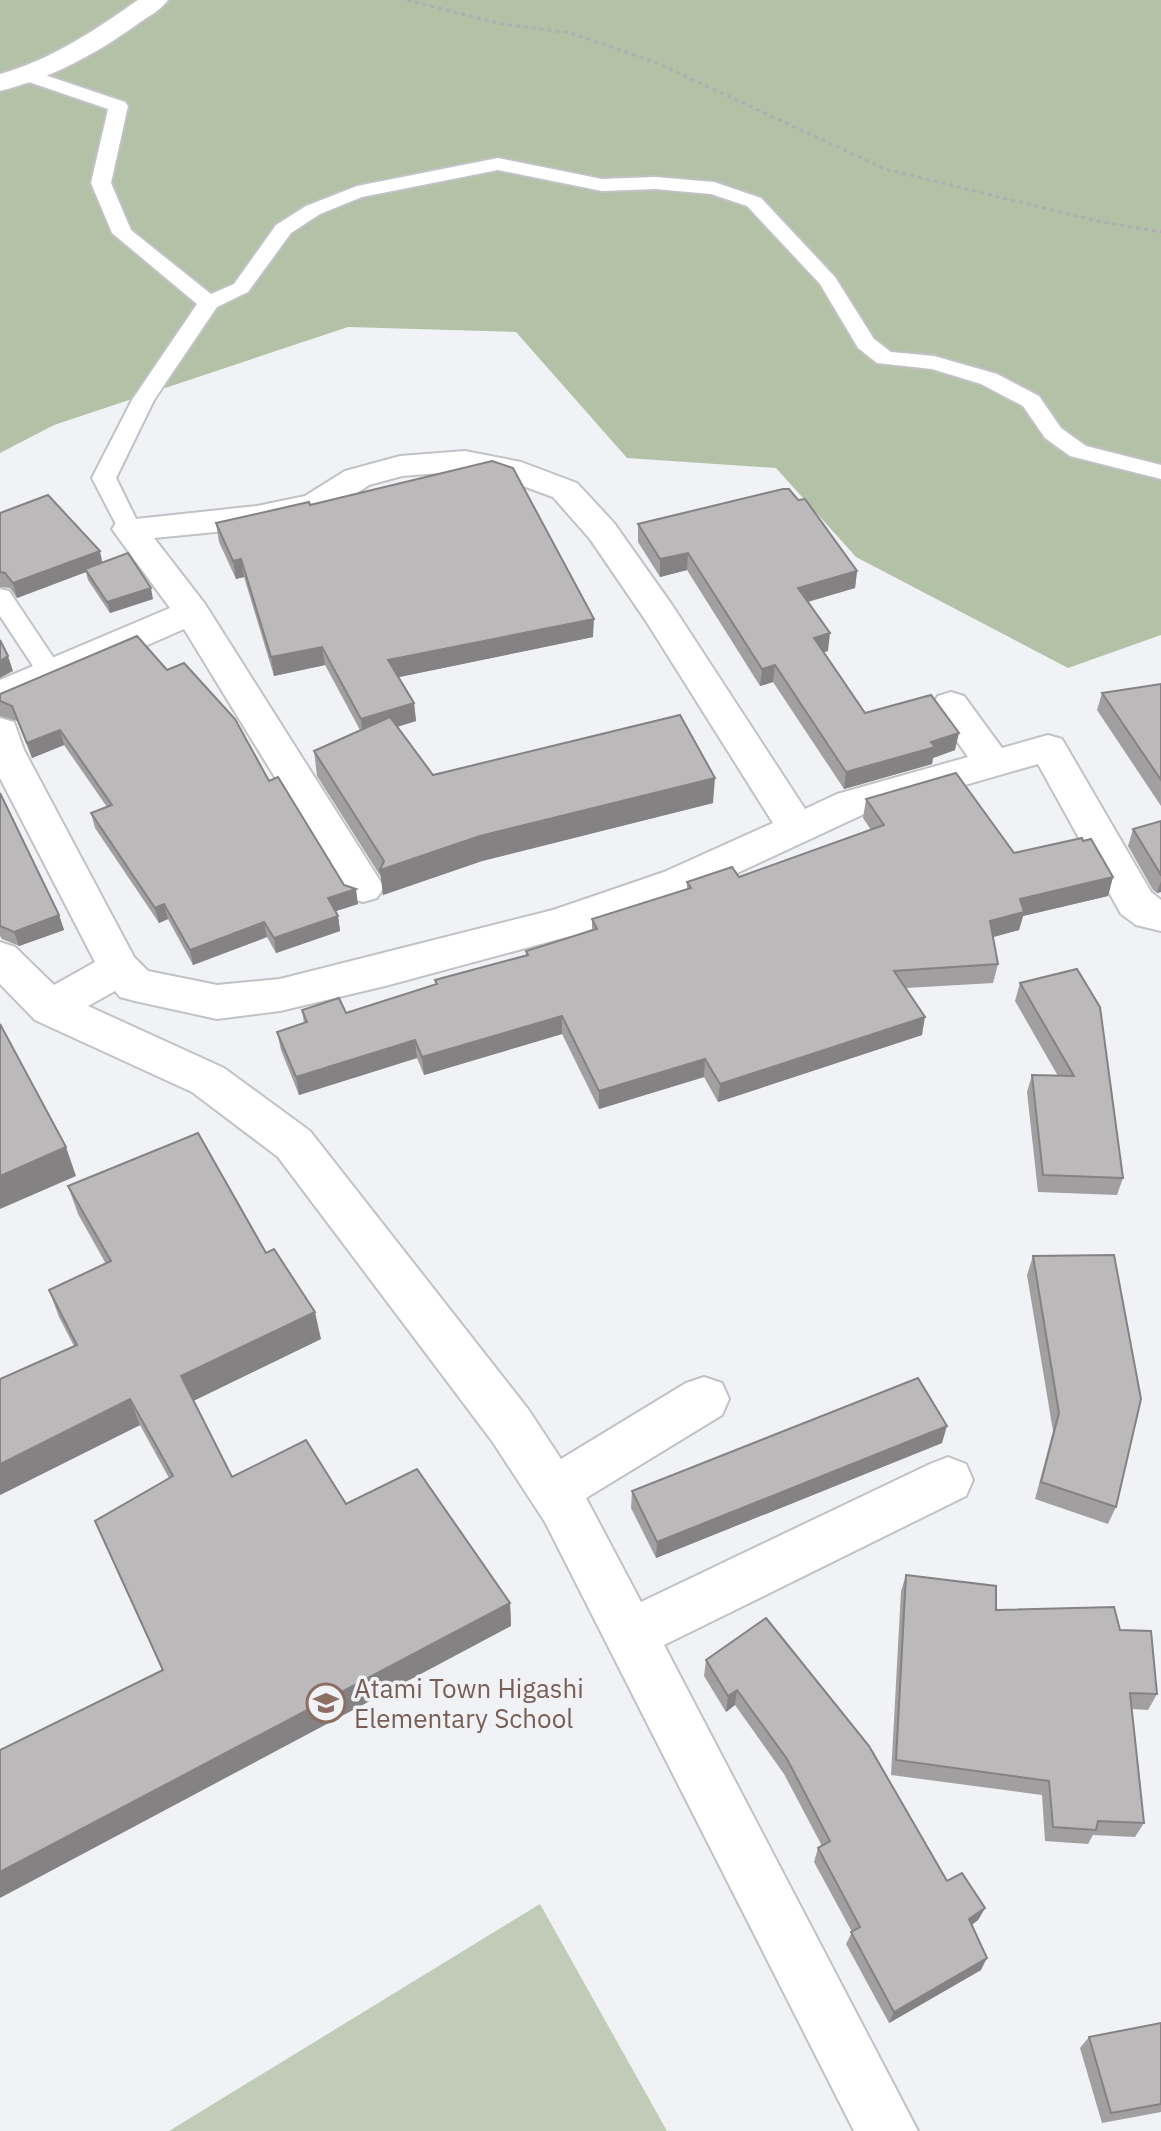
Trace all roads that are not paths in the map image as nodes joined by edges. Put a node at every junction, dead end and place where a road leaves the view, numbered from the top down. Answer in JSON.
{"nodes":[{"id":1,"x":155,"y":0,"type":"edge"},
{"id":2,"x":30,"y":76,"type":"junction"},
{"id":3,"x":0,"y":83,"type":"edge"},
{"id":4,"x":209,"y":303,"type":"junction"},
{"id":5,"x":1161,"y":472,"type":"edge"},
{"id":6,"x":129,"y":529,"type":"junction"},
{"id":7,"x":0,"y":597,"type":"edge"},
{"id":8,"x":192,"y":612,"type":"junction"},
{"id":9,"x":50,"y":672,"type":"junction"},
{"id":10,"x":0,"y":697,"type":"edge"},
{"id":11,"x":951,"y":705,"type":"dead end"},
{"id":12,"x":0,"y":731,"type":"edge"},
{"id":13,"x":993,"y":764,"type":"junction"},
{"id":14,"x":798,"y":830,"type":"junction"},
{"id":15,"x":363,"y":887,"type":"dead end"},
{"id":16,"x":1161,"y":916,"type":"edge"},
{"id":17,"x":0,"y":958,"type":"edge"},
{"id":18,"x":119,"y":968,"type":"junction"},
{"id":19,"x":50,"y":1008,"type":"junction"},
{"id":20,"x":704,"y":1399,"type":"dead end"},
{"id":21,"x":948,"y":1480,"type":"dead end"},
{"id":22,"x":553,"y":1491,"type":"junction"},
{"id":23,"x":630,"y":1634,"type":"junction"},
{"id":24,"x":887,"y":2131,"type":"edge"}],
"edges":[{"from":1,"to":2,"type":"street"},
{"from":2,"to":3,"type":"street"},
{"from":2,"to":4,"type":"lane"},
{"from":4,"to":5,"type":"lane"},
{"from":4,"to":6,"type":"lane"},
{"from":6,"to":8,"type":"street"},
{"from":6,"to":14,"type":"street"},
{"from":7,"to":9,"type":"lane"},
{"from":8,"to":9,"type":"street"},
{"from":8,"to":15,"type":"street"},
{"from":9,"to":10,"type":"street"},
{"from":11,"to":13,"type":"street"},
{"from":12,"to":18,"type":"street"},
{"from":13,"to":14,"type":"street"},
{"from":13,"to":16,"type":"street"},
{"from":14,"to":18,"type":"street"},
{"from":17,"to":19,"type":"street"},
{"from":18,"to":19,"type":"street"},
{"from":19,"to":22,"type":"street"},
{"from":20,"to":22,"type":"street"},
{"from":21,"to":23,"type":"street"},
{"from":22,"to":23,"type":"street"},
{"from":23,"to":24,"type":"street"}]}
